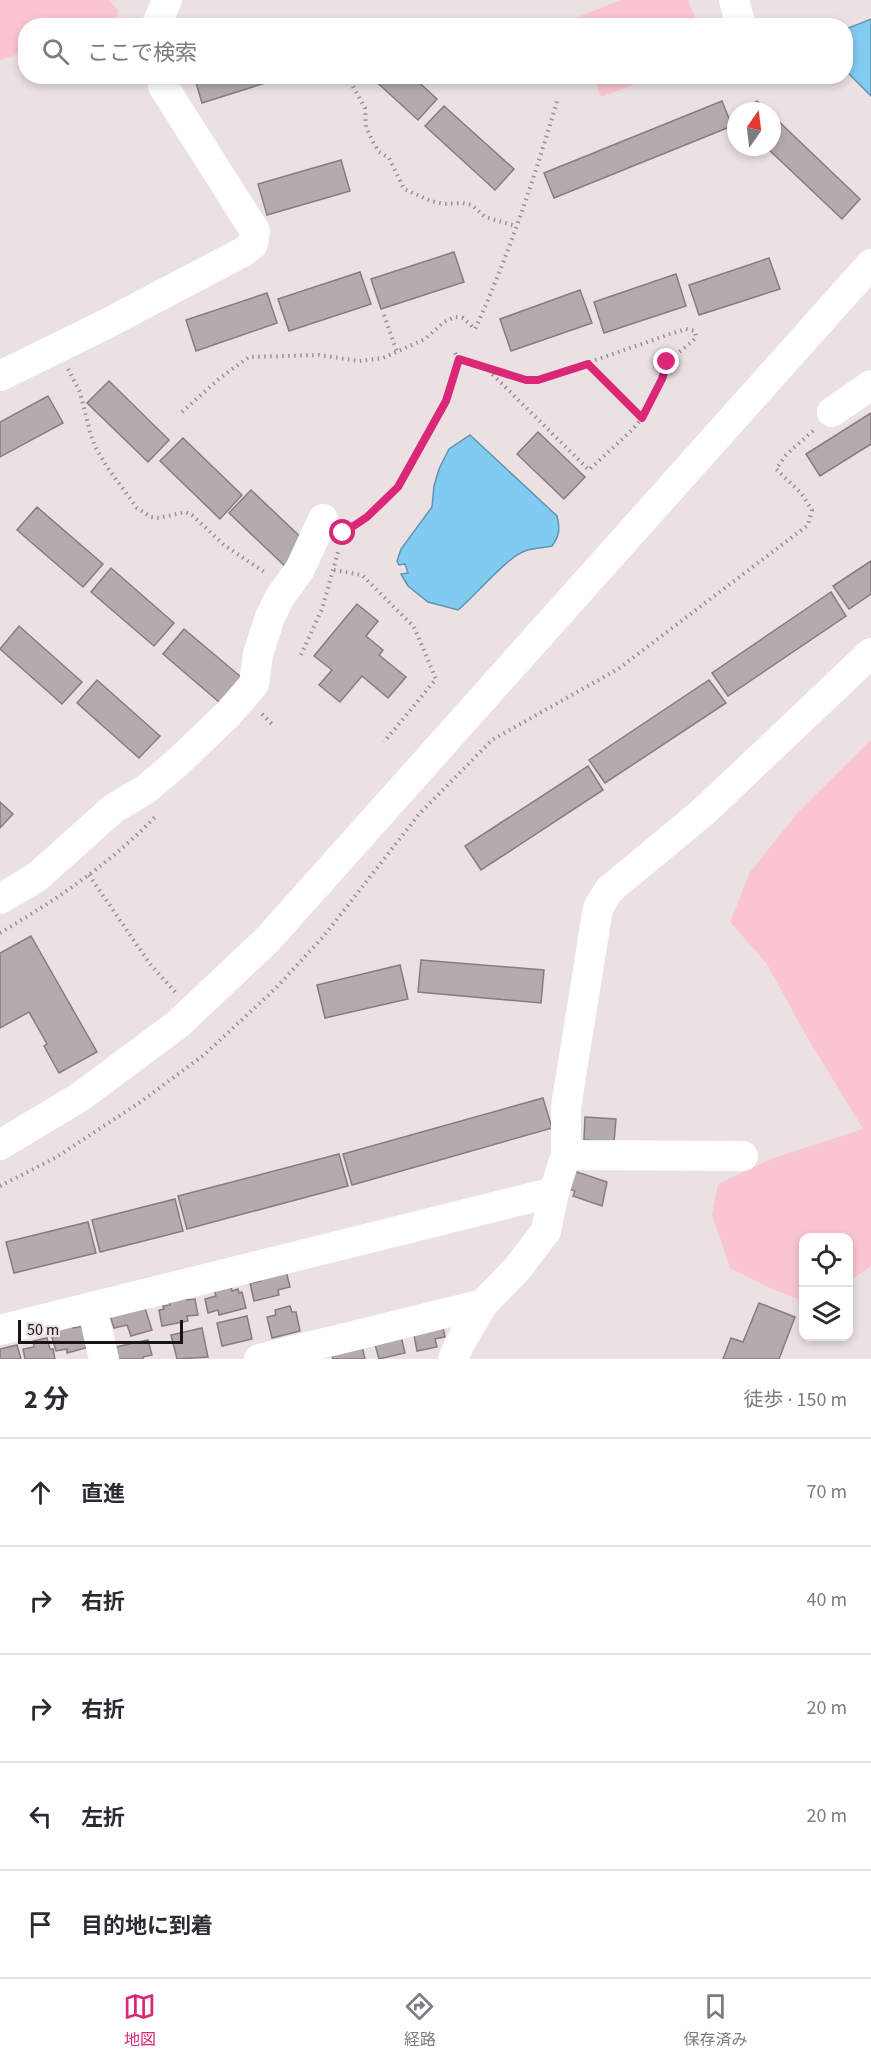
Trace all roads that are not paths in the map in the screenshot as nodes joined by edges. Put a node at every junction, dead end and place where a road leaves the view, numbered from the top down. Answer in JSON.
{"nodes":[{"id":1,"x":167,"y":0,"type":"edge"},
{"id":2,"x":734,"y":0,"type":"edge"},
{"id":3,"x":159,"y":18,"type":"edge"},
{"id":4,"x":739,"y":18,"type":"edge"},
{"id":5,"x":163,"y":84,"type":"edge"},
{"id":6,"x":871,"y":264,"type":"edge"},
{"id":7,"x":0,"y":376,"type":"edge"},
{"id":8,"x":871,"y":385,"type":"edge"},
{"id":9,"x":832,"y":412,"type":"road end"},
{"id":10,"x":332,"y":530,"type":"road end"},
{"id":11,"x":871,"y":652,"type":"edge"},
{"id":12,"x":0,"y":899,"type":"edge"},
{"id":13,"x":0,"y":1145,"type":"edge"},
{"id":14,"x":566,"y":1155,"type":"junction"},
{"id":15,"x":743,"y":1156,"type":"dead end"},
{"id":16,"x":554,"y":1192,"type":"junction"},
{"id":17,"x":483,"y":1304,"type":"junction"},
{"id":18,"x":92,"y":1307,"type":"junction"},
{"id":19,"x":0,"y":1330,"type":"edge"},
{"id":20,"x":104,"y":1359,"type":"edge"},
{"id":21,"x":259,"y":1359,"type":"edge"},
{"id":22,"x":453,"y":1359,"type":"edge"}],
"edges":[{"from":1,"to":3,"type":"street"},
{"from":2,"to":4,"type":"street"},
{"from":5,"to":7,"type":"street"},
{"from":6,"to":13,"type":"street"},
{"from":8,"to":9,"type":"street"},
{"from":10,"to":12,"type":"street"},
{"from":11,"to":14,"type":"street"},
{"from":14,"to":15,"type":"street"},
{"from":14,"to":16,"type":"street"},
{"from":16,"to":17,"type":"street"},
{"from":16,"to":18,"type":"street"},
{"from":17,"to":21,"type":"street"},
{"from":17,"to":22,"type":"street"},
{"from":18,"to":19,"type":"street"},
{"from":18,"to":20,"type":"street"}]}
